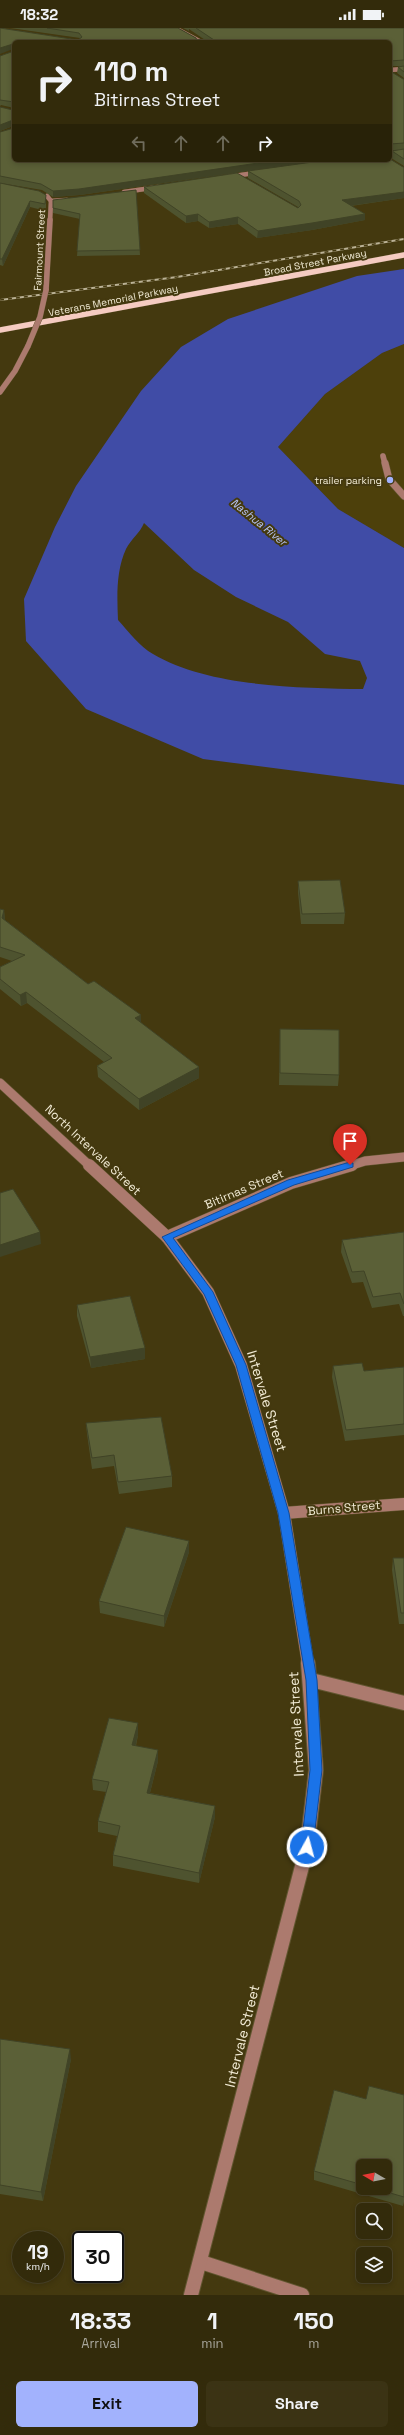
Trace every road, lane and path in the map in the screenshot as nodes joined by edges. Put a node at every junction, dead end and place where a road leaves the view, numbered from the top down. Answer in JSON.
{"nodes":[{"id":1,"x":175,"y":28,"type":"edge"},
{"id":2,"x":197,"y":40,"type":"edge"},
{"id":3,"x":404,"y":69,"type":"edge"},
{"id":4,"x":392,"y":72,"type":"edge"},
{"id":5,"x":404,"y":152,"type":"edge"},
{"id":6,"x":392,"y":154,"type":"edge"},
{"id":7,"x":267,"y":171,"type":"edge"},
{"id":8,"x":236,"y":175,"type":"junction"},
{"id":9,"x":221,"y":178,"type":"edge"},
{"id":10,"x":245,"y":180,"type":"edge"},
{"id":11,"x":166,"y":186,"type":"edge"},
{"id":12,"x":119,"y":193,"type":"edge"},
{"id":13,"x":41,"y":194,"type":"edge"},
{"id":14,"x":73,"y":200,"type":"edge"},
{"id":15,"x":51,"y":201,"type":"junction"},
{"id":16,"x":404,"y":255,"type":"edge"},
{"id":17,"x":229,"y":288,"type":"joint"},
{"id":18,"x":0,"y":330,"type":"edge"},
{"id":19,"x":0,"y":392,"type":"edge"},
{"id":20,"x":383,"y":456,"type":"dead end"},
{"id":21,"x":404,"y":496,"type":"edge"},
{"id":22,"x":0,"y":1083,"type":"edge"},
{"id":23,"x":404,"y":1157,"type":"edge"},
{"id":24,"x":167,"y":1237,"type":"junction"},
{"id":25,"x":404,"y":1504,"type":"edge"},
{"id":26,"x":284,"y":1513,"type":"junction"},
{"id":27,"x":311,"y":1680,"type":"junction"},
{"id":28,"x":404,"y":1703,"type":"edge"},
{"id":29,"x":201,"y":2262,"type":"junction"},
{"id":30,"x":191,"y":2295,"type":"edge"},
{"id":31,"x":302,"y":2295,"type":"edge"}],
"edges":[{"from":1,"to":2,"type":"street"},
{"from":3,"to":4,"type":"street"},
{"from":5,"to":6,"type":"street"},
{"from":7,"to":8,"type":"street"},
{"from":8,"to":9,"type":"street"},
{"from":8,"to":10,"type":"street"},
{"from":11,"to":12,"type":"street"},
{"from":13,"to":15,"type":"street","name":"Fairmount Street"},
{"from":14,"to":15,"type":"street"},
{"from":15,"to":19,"type":"street","name":"Fairmount Street","bridge":true},
{"from":16,"to":17,"type":"main road","name":"Broad Street Parkway"},
{"from":17,"to":18,"type":"main road","name":"Veterans Memorial Parkway"},
{"from":20,"to":21,"type":"street"},
{"from":22,"to":24,"type":"street","name":"North Intervale Street"},
{"from":23,"to":24,"type":"street","name":"Bitirnas Street"},
{"from":24,"to":26,"type":"street","name":"Intervale Street"},
{"from":25,"to":26,"type":"street","name":"Burns Street"},
{"from":26,"to":27,"type":"street","name":"Intervale Street"},
{"from":27,"to":28,"type":"street"},
{"from":27,"to":29,"type":"street","name":"Intervale Street"},
{"from":29,"to":30,"type":"street","name":"Intervale Street"},
{"from":29,"to":31,"type":"street"}]}
